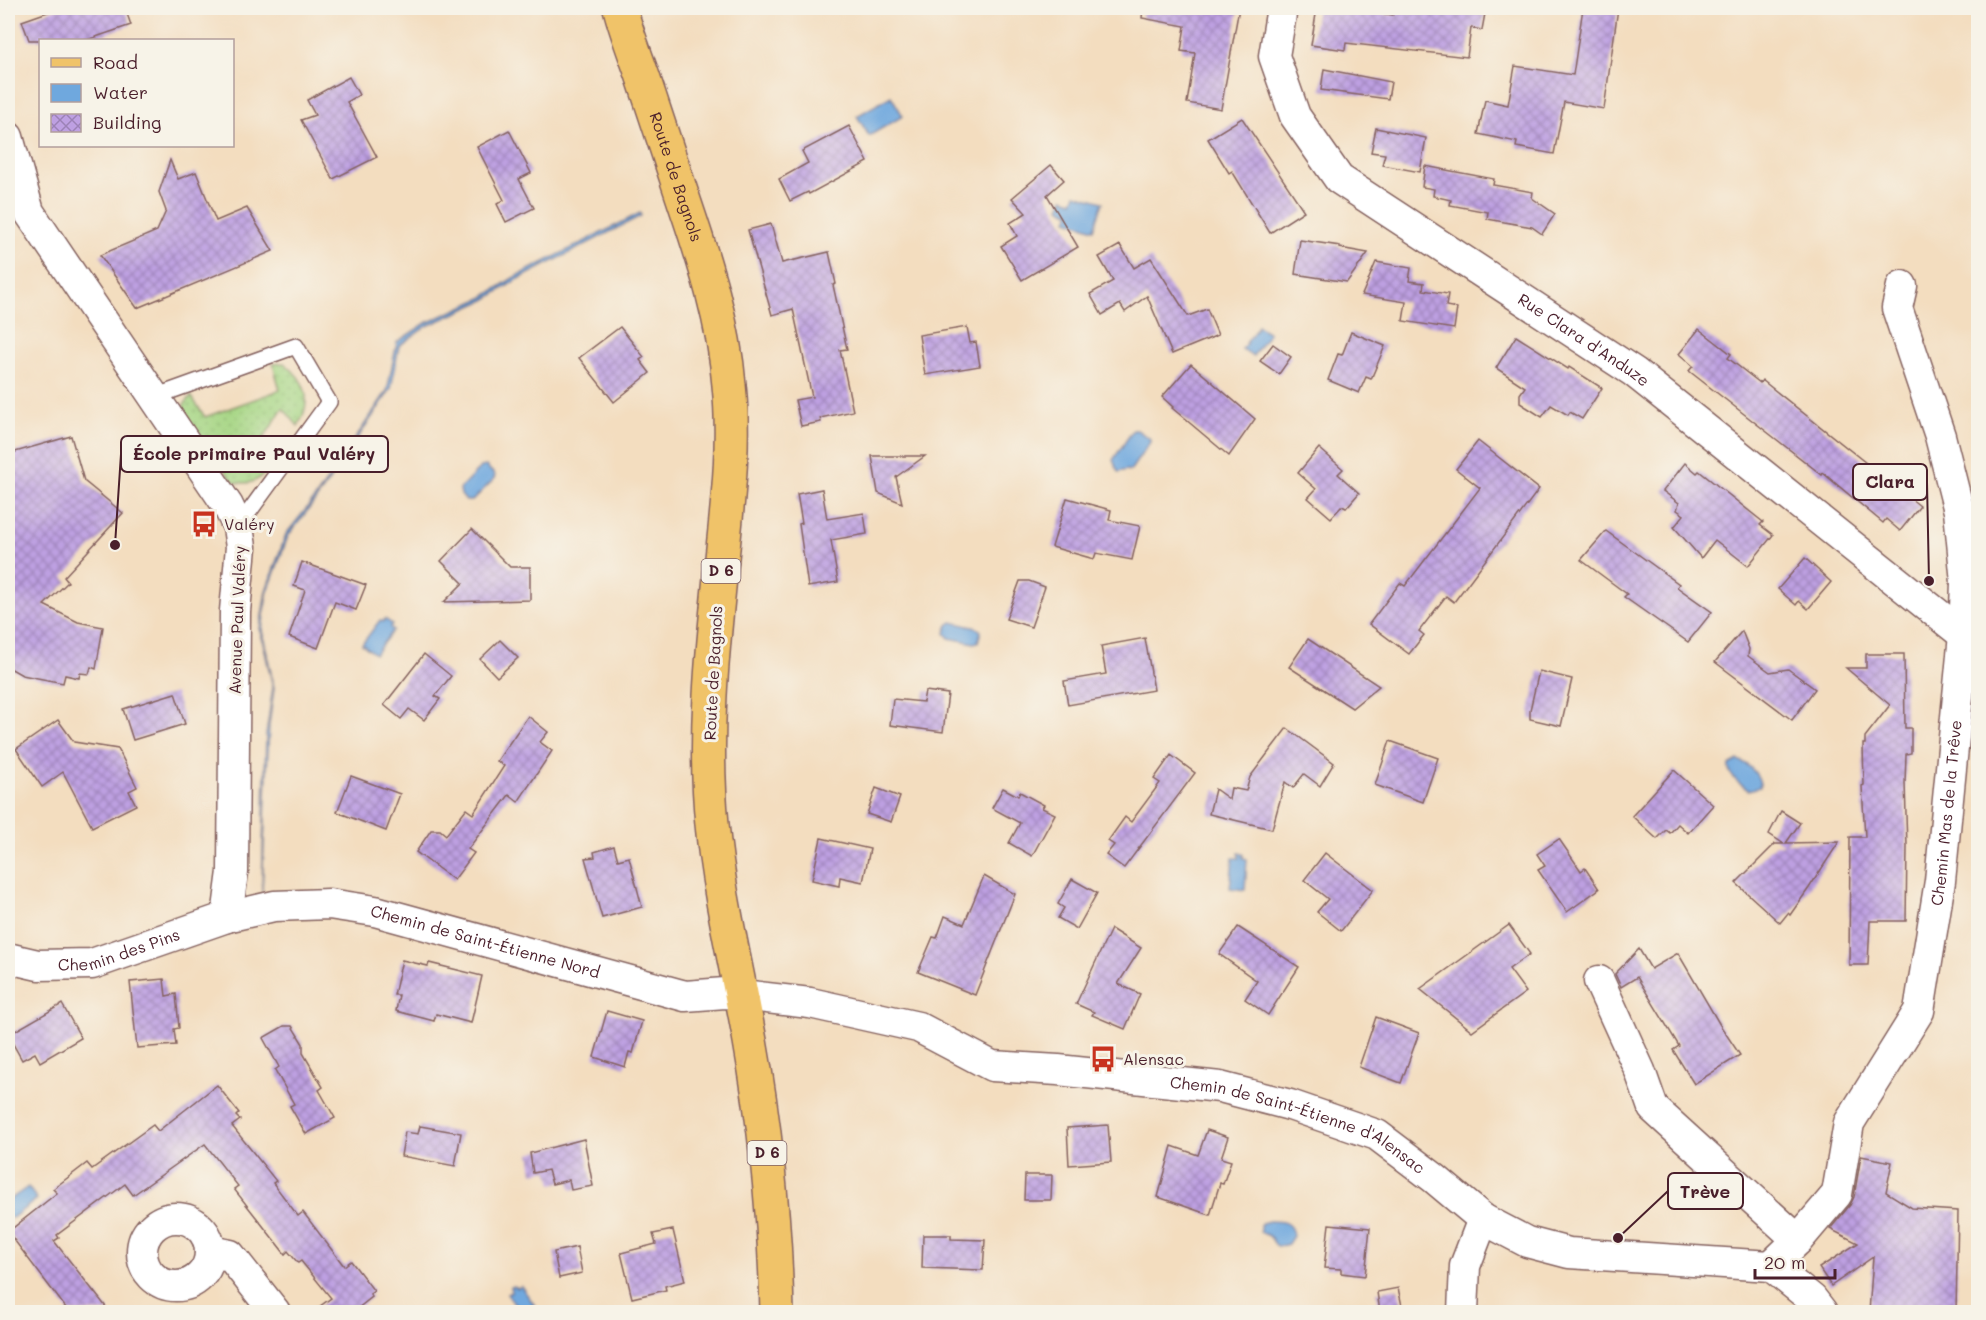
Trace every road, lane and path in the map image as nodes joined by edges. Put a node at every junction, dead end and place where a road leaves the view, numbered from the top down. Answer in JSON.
{"nodes":[{"id":1,"x":619,"y":8,"type":"edge"},
{"id":2,"x":1282,"y":8,"type":"edge"},
{"id":3,"x":8,"y":137,"type":"edge"},
{"id":4,"x":1902,"y":286,"type":"dead end"},
{"id":5,"x":154,"y":397,"type":"junction"},
{"id":6,"x":238,"y":527,"type":"junction"},
{"id":7,"x":1964,"y":636,"type":"junction"},
{"id":8,"x":227,"y":917,"type":"junction"},
{"id":9,"x":8,"y":958,"type":"edge"},
{"id":10,"x":1599,"y":981,"type":"dead end"},
{"id":11,"x":741,"y":995,"type":"junction"},
{"id":12,"x":1482,"y":1219,"type":"junction"},
{"id":13,"x":1798,"y":1240,"type":"junction"},
{"id":14,"x":210,"y":1251,"type":"dead end"},
{"id":15,"x":1771,"y":1266,"type":"junction"},
{"id":16,"x":275,"y":1312,"type":"edge"},
{"id":17,"x":777,"y":1312,"type":"edge"},
{"id":18,"x":1463,"y":1312,"type":"edge"},
{"id":19,"x":1822,"y":1312,"type":"edge"}],
"edges":[{"from":1,"to":11,"type":"main road","name":"Route de Bagnols","number":"D 6"},
{"from":2,"to":7,"type":"street","name":"Rue Clara d'Anduze"},
{"from":3,"to":5,"type":"street","name":"Avenue Paul Valéry"},
{"from":4,"to":7,"type":"street","name":"Chemin Mas de la Trêve"},
{"from":5,"to":6,"type":"street","name":"Avenue Paul Valéry"},
{"from":5,"to":6,"type":"lane"},
{"from":6,"to":8,"type":"street","name":"Avenue Paul Valéry"},
{"from":7,"to":13,"type":"street","name":"Chemin Mas de la Trêve"},
{"from":8,"to":9,"type":"street","name":"Chemin des Pins"},
{"from":8,"to":11,"type":"street","name":"Chemin de Saint-Étienne Nord"},
{"from":10,"to":13,"type":"street"},
{"from":11,"to":12,"type":"street","name":"Chemin de Saint-Étienne d'Alensac"},
{"from":11,"to":17,"type":"main road","name":"Route de Bagnols","number":"D 6"},
{"from":12,"to":15,"type":"street","name":"Chemin de Saint-Étienne d'Alensac"},
{"from":12,"to":18,"type":"street"},
{"from":13,"to":15,"type":"street","name":"Chemin Mas de la Trêve"},
{"from":14,"to":16,"type":"street"},
{"from":15,"to":19,"type":"street"}]}
